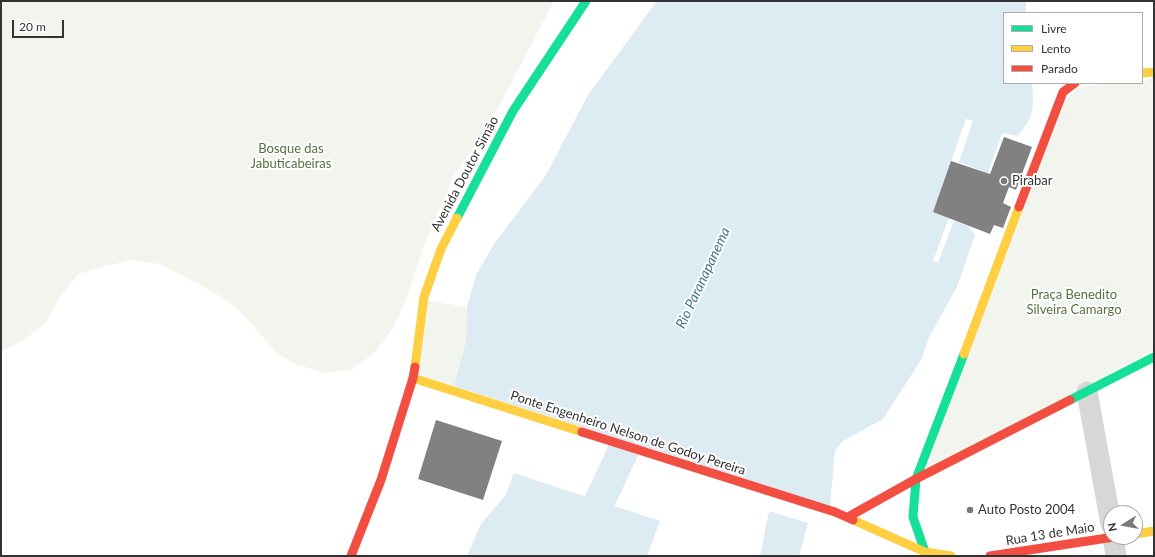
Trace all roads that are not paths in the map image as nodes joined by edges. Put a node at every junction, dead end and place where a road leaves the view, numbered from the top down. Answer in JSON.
{"nodes":[{"id":1,"x":586,"y":1,"type":"edge"},
{"id":2,"x":1154,"y":72,"type":"edge"},
{"id":3,"x":1143,"y":73,"type":"edge"},
{"id":4,"x":1074,"y":84,"type":"edge"},
{"id":5,"x":1154,"y":357,"type":"edge"},
{"id":6,"x":413,"y":378,"type":"junction"},
{"id":7,"x":1087,"y":392,"type":"junction"},
{"id":8,"x":916,"y":479,"type":"junction"},
{"id":9,"x":1108,"y":505,"type":"edge"},
{"id":10,"x":848,"y":517,"type":"junction"},
{"id":11,"x":1154,"y":531,"type":"edge"},
{"id":12,"x":1143,"y":533,"type":"edge"},
{"id":13,"x":1103,"y":539,"type":"edge"},
{"id":14,"x":1115,"y":545,"type":"edge"},
{"id":15,"x":925,"y":552,"type":"junction"},
{"id":16,"x":351,"y":556,"type":"edge"},
{"id":17,"x":951,"y":556,"type":"edge"},
{"id":18,"x":990,"y":556,"type":"edge"},
{"id":19,"x":1116,"y":556,"type":"edge"}],
"edges":[{"from":1,"to":6,"type":"main road","name":"Avenida Doutor Simão"},
{"from":2,"to":3,"type":"main road"},
{"from":4,"to":8,"type":"main road"},
{"from":5,"to":7,"type":"main road"},
{"from":6,"to":10,"type":"main road","name":"Ponte Engenheiro Nelson de Godoy Pereira"},
{"from":6,"to":16,"type":"main road","name":"Avenida Doutor Simão"},
{"from":7,"to":8,"type":"main road"},
{"from":7,"to":9,"type":"street"},
{"from":8,"to":10,"type":"main road"},
{"from":8,"to":15,"type":"main road"},
{"from":10,"to":15,"type":"main road"},
{"from":11,"to":12,"type":"main road"},
{"from":13,"to":18,"type":"main road","name":"Rua 13 de Maio"},
{"from":14,"to":19,"type":"street"},
{"from":15,"to":17,"type":"main road"}]}
